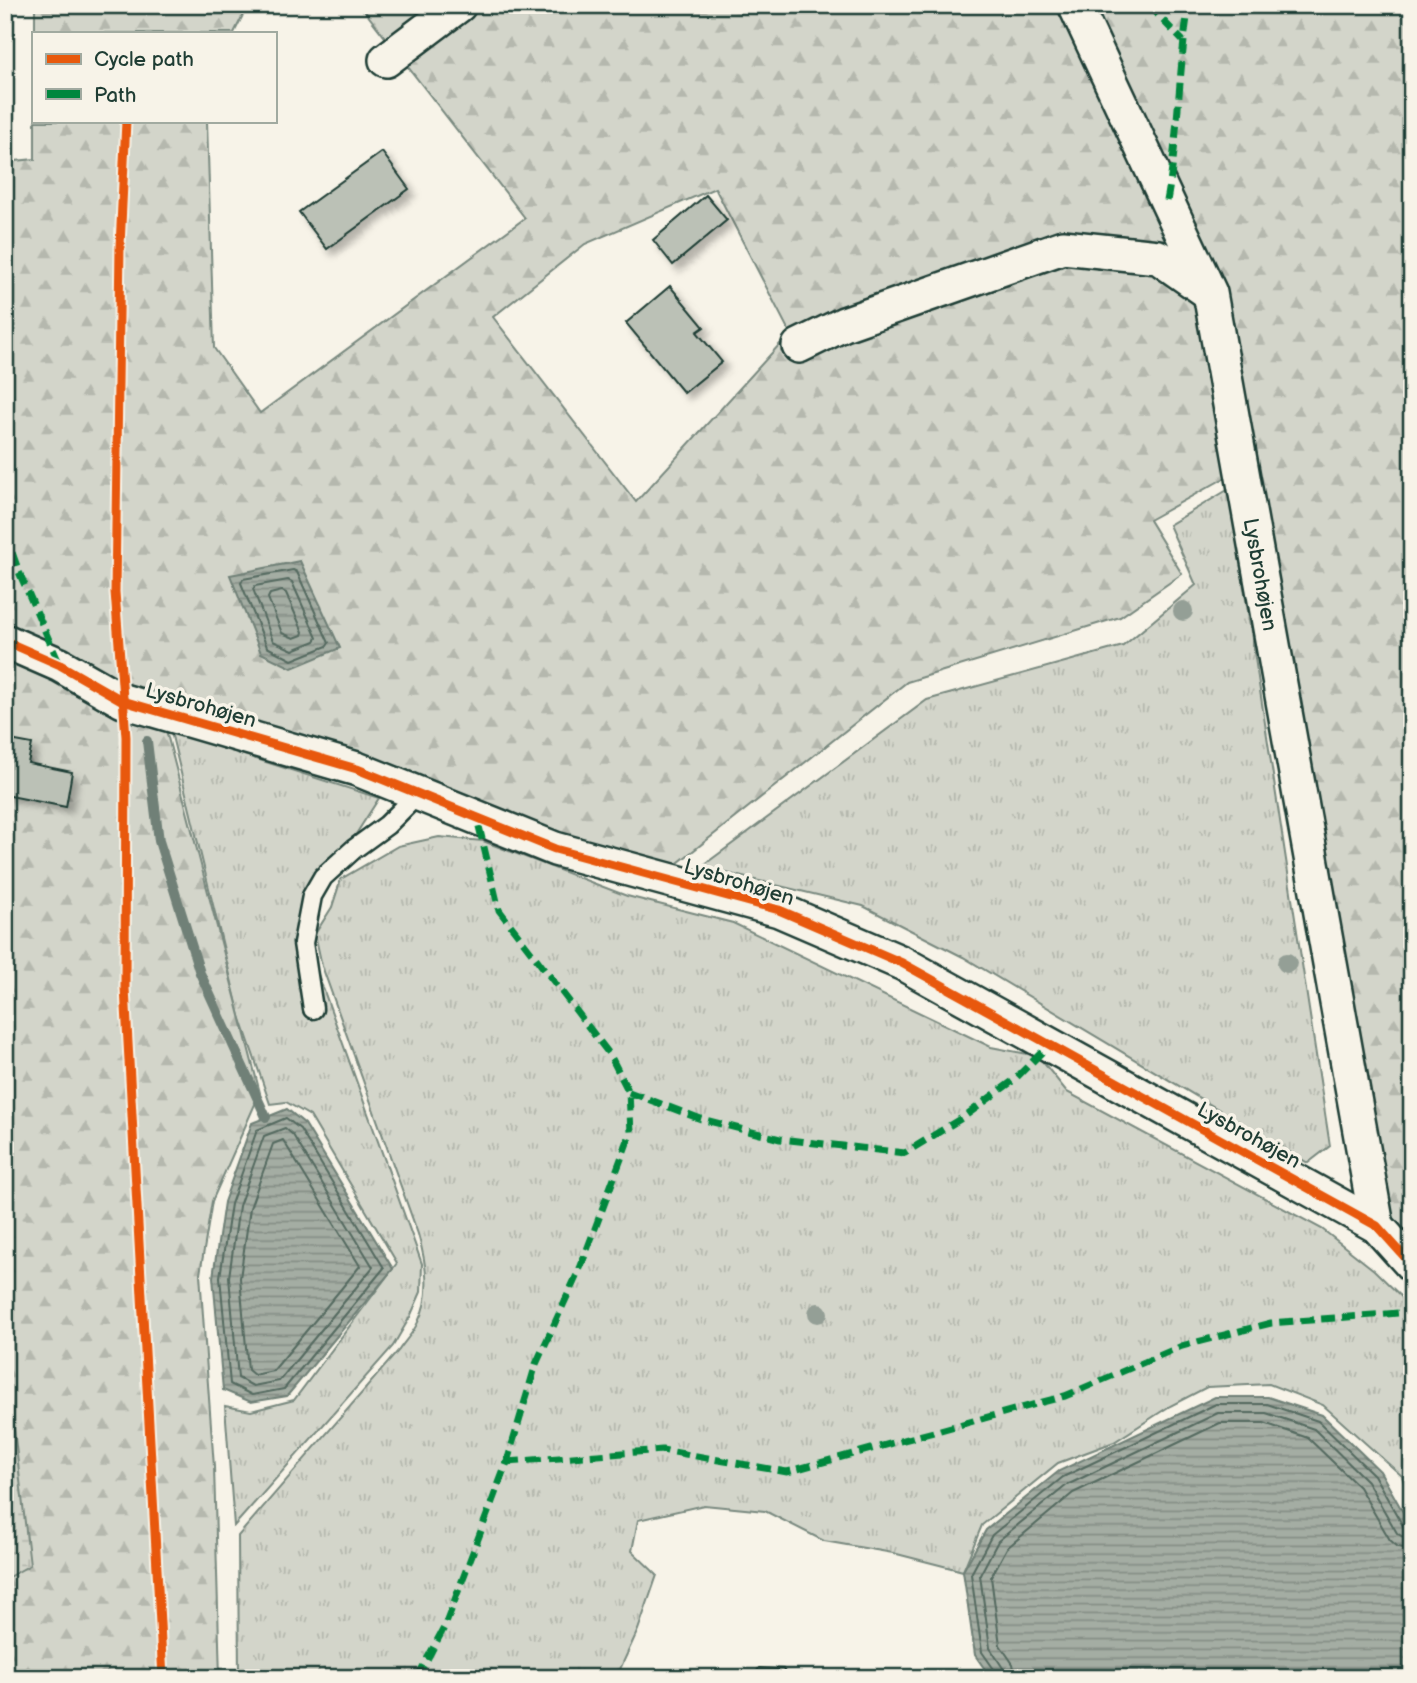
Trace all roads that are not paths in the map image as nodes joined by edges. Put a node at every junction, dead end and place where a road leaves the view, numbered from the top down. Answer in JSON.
{"nodes":[{"id":1,"x":459,"y":5,"type":"edge"},
{"id":2,"x":1074,"y":5,"type":"edge"},
{"id":3,"x":386,"y":60,"type":"dead end"},
{"id":4,"x":1210,"y":293,"type":"junction"},
{"id":5,"x":799,"y":346,"type":"dead end"},
{"id":6,"x":5,"y":641,"type":"edge"},
{"id":7,"x":418,"y":794,"type":"junction"},
{"id":8,"x":313,"y":1009,"type":"dead end"},
{"id":9,"x":1377,"y":1226,"type":"junction"},
{"id":10,"x":1412,"y":1265,"type":"edge"}],
"edges":[{"from":1,"to":3,"type":"street"},
{"from":2,"to":4,"type":"street","name":"Lysbrohøjen"},
{"from":4,"to":5,"type":"street"},
{"from":4,"to":9,"type":"street","name":"Lysbrohøjen"},
{"from":6,"to":7,"type":"street","name":"Lysbrohøjen"},
{"from":7,"to":8,"type":"lane"},
{"from":7,"to":9,"type":"street","name":"Lysbrohøjen"},
{"from":9,"to":10,"type":"street","name":"Lysbrohøjen"}]}
